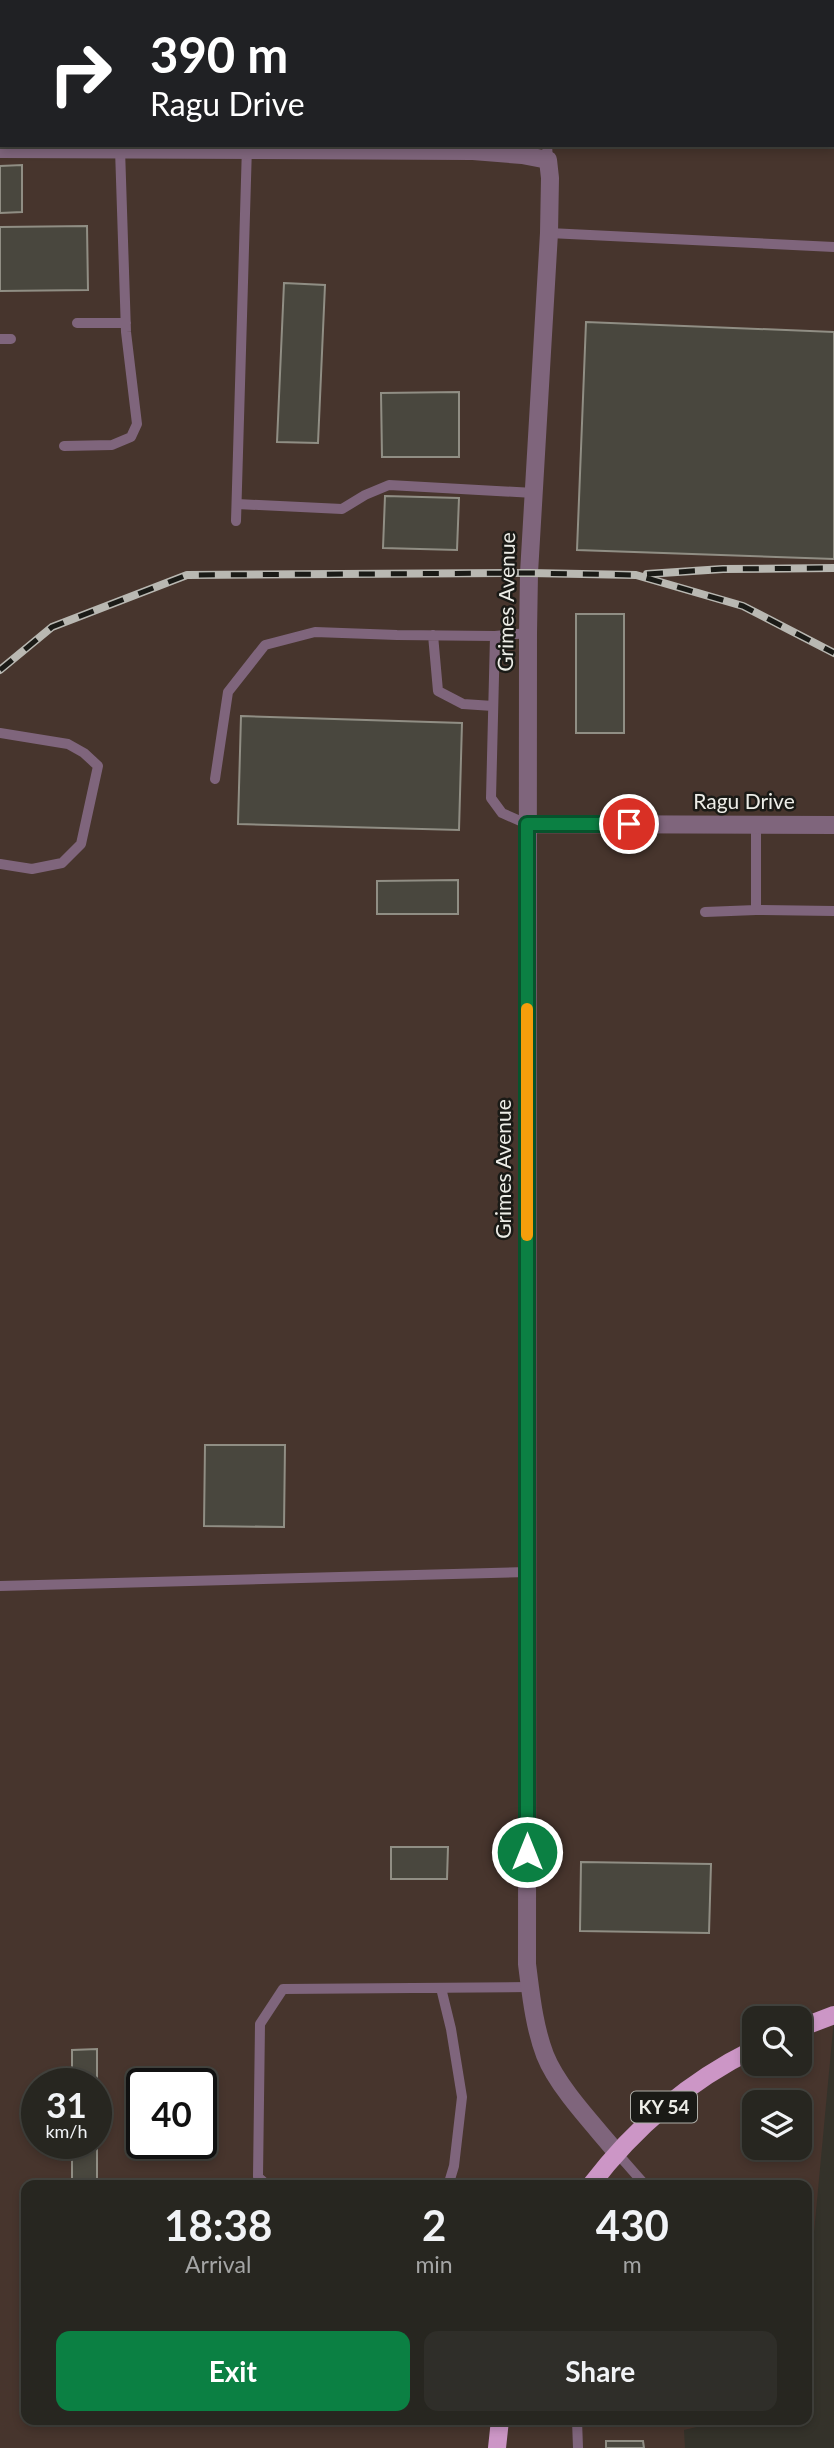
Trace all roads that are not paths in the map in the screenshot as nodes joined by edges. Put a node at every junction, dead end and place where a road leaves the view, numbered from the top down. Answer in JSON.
{"nodes":[{"id":1,"x":247,"y":148,"type":"edge"},
{"id":2,"x":335,"y":148,"type":"edge"},
{"id":3,"x":439,"y":148,"type":"edge"},
{"id":4,"x":0,"y":149,"type":"edge"},
{"id":5,"x":120,"y":149,"type":"junction"},
{"id":6,"x":547,"y":153,"type":"edge"},
{"id":7,"x":549,"y":233,"type":"junction"},
{"id":8,"x":834,"y":247,"type":"edge"},
{"id":9,"x":77,"y":323,"type":"dead end"},
{"id":10,"x":126,"y":323,"type":"junction"},
{"id":11,"x":64,"y":446,"type":"dead end"},
{"id":12,"x":534,"y":493,"type":"junction"},
{"id":13,"x":237,"y":504,"type":"junction"},
{"id":14,"x":236,"y":521,"type":"dead end"},
{"id":15,"x":528,"y":633,"type":"junction"},
{"id":16,"x":433,"y":635,"type":"junction"},
{"id":17,"x":495,"y":636,"type":"junction"},
{"id":18,"x":493,"y":706,"type":"junction"},
{"id":19,"x":0,"y":733,"type":"edge"},
{"id":20,"x":215,"y":779,"type":"dead end"},
{"id":21,"x":527,"y":824,"type":"junction"},
{"id":22,"x":757,"y":825,"type":"junction"},
{"id":23,"x":834,"y":825,"type":"edge"},
{"id":24,"x":0,"y":864,"type":"edge"},
{"id":25,"x":756,"y":910,"type":"junction"},
{"id":26,"x":834,"y":911,"type":"edge"},
{"id":27,"x":705,"y":912,"type":"dead end"},
{"id":28,"x":527,"y":1572,"type":"junction"},
{"id":29,"x":0,"y":1586,"type":"edge"},
{"id":30,"x":530,"y":1987,"type":"junction"},
{"id":31,"x":441,"y":1988,"type":"junction"},
{"id":32,"x":834,"y":2015,"type":"edge"},
{"id":33,"x":812,"y":2023,"type":"edge"},
{"id":34,"x":742,"y":2056,"type":"edge"},
{"id":35,"x":617,"y":2153,"type":"junction"},
{"id":36,"x":261,"y":2180,"type":"edge"},
{"id":37,"x":450,"y":2180,"type":"edge"},
{"id":38,"x":595,"y":2180,"type":"edge"},
{"id":39,"x":641,"y":2180,"type":"edge"},
{"id":40,"x":499,"y":2425,"type":"edge"},
{"id":41,"x":577,"y":2425,"type":"edge"},
{"id":42,"x":497,"y":2448,"type":"edge"},
{"id":43,"x":578,"y":2448,"type":"edge"}],
"edges":[{"from":1,"to":2,"type":"street"},
{"from":1,"to":5,"type":"street"},
{"from":1,"to":13,"type":"lane"},
{"from":2,"to":3,"type":"street"},
{"from":3,"to":6,"type":"street"},
{"from":4,"to":5,"type":"street"},
{"from":5,"to":10,"type":"lane"},
{"from":6,"to":7,"type":"street","name":"Grimes Avenue"},
{"from":7,"to":8,"type":"lane"},
{"from":7,"to":12,"type":"street","name":"Grimes Avenue"},
{"from":9,"to":10,"type":"lane"},
{"from":10,"to":11,"type":"lane"},
{"from":12,"to":13,"type":"lane"},
{"from":12,"to":15,"type":"street","name":"Grimes Avenue"},
{"from":13,"to":14,"type":"lane"},
{"from":15,"to":17,"type":"lane"},
{"from":15,"to":21,"type":"street","name":"Grimes Avenue"},
{"from":16,"to":17,"type":"lane"},
{"from":16,"to":18,"type":"lane"},
{"from":16,"to":20,"type":"lane"},
{"from":17,"to":18,"type":"lane"},
{"from":18,"to":21,"type":"lane"},
{"from":19,"to":24,"type":"lane"},
{"from":21,"to":22,"type":"street","name":"Ragu Drive"},
{"from":21,"to":28,"type":"street","name":"Grimes Avenue"},
{"from":22,"to":23,"type":"street","name":"Ragu Drive"},
{"from":22,"to":25,"type":"lane"},
{"from":25,"to":26,"type":"lane"},
{"from":25,"to":27,"type":"lane"},
{"from":28,"to":29,"type":"lane"},
{"from":28,"to":30,"type":"street","name":"Grimes Avenue"},
{"from":30,"to":31,"type":"lane"},
{"from":30,"to":35,"type":"street","name":"Grimes Avenue"},
{"from":31,"to":36,"type":"lane"},
{"from":31,"to":37,"type":"lane"},
{"from":32,"to":33,"type":"main road"},
{"from":34,"to":35,"type":"main road","number":"KY 54"},
{"from":35,"to":38,"type":"main road","number":"KY 54"},
{"from":35,"to":39,"type":"lane"},
{"from":40,"to":42,"type":"main road"},
{"from":41,"to":43,"type":"lane"}]}
